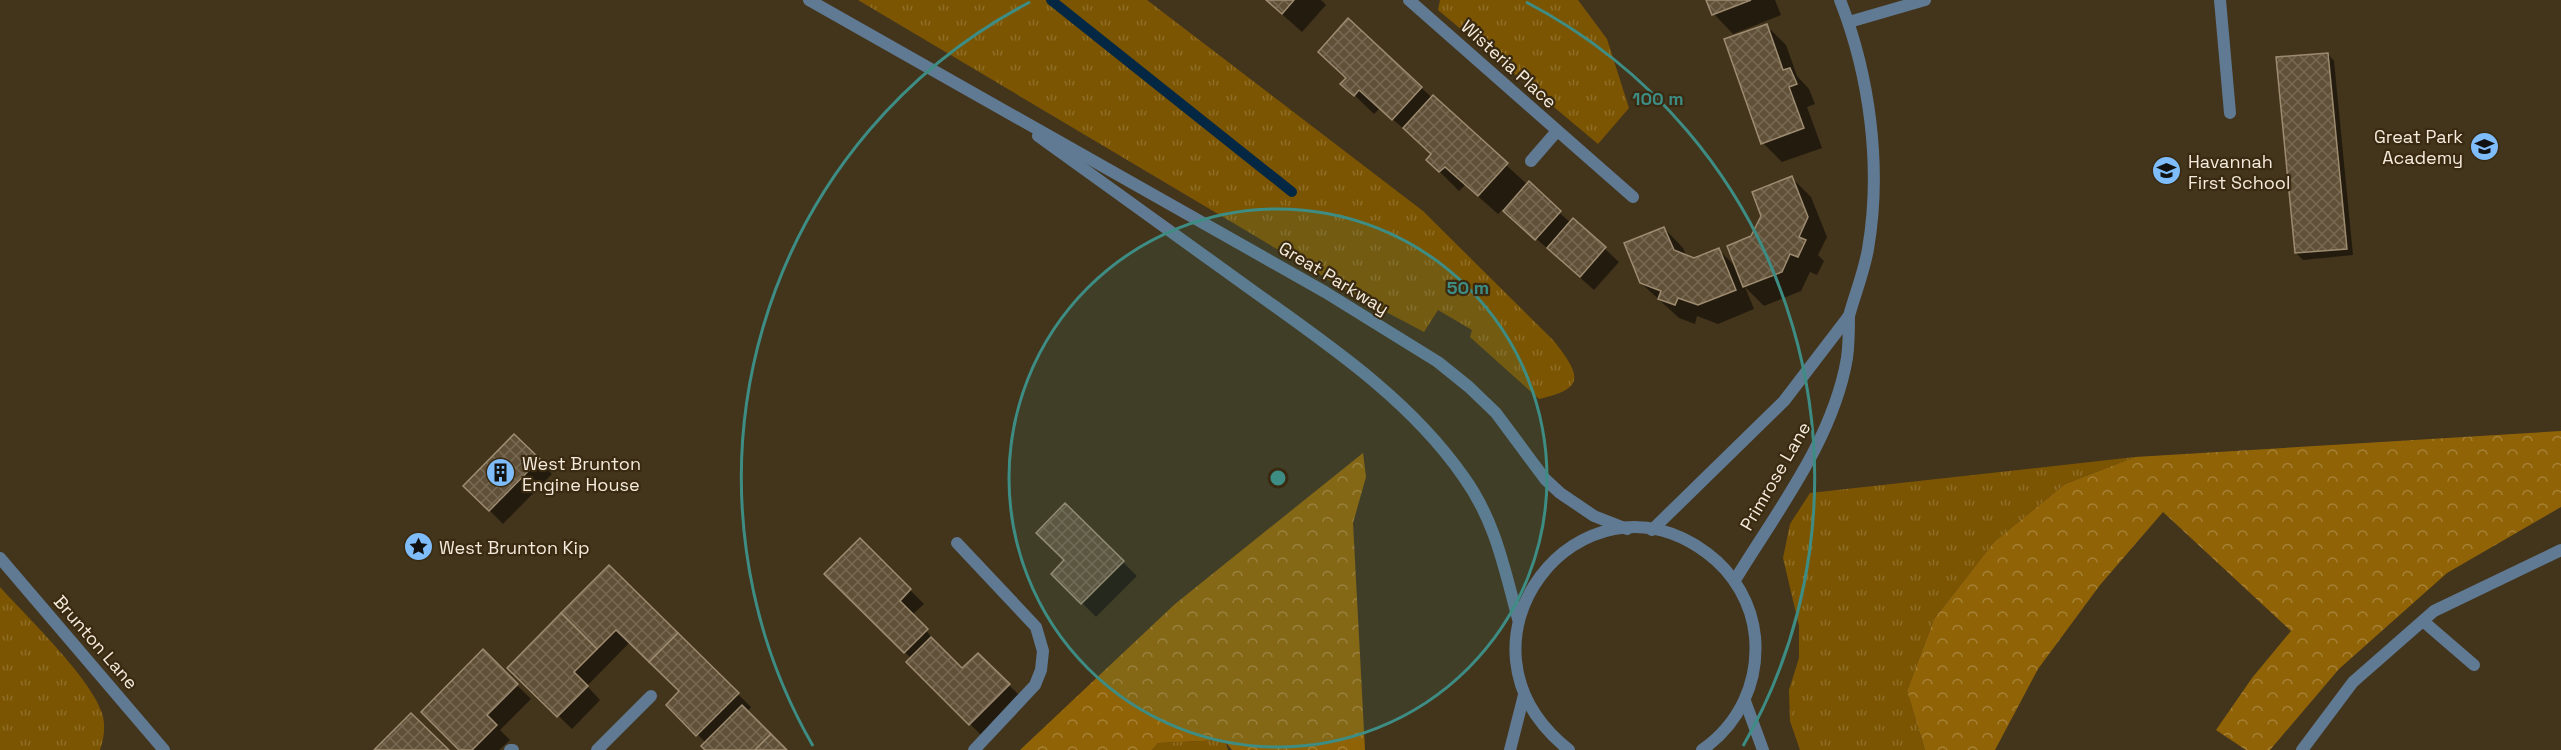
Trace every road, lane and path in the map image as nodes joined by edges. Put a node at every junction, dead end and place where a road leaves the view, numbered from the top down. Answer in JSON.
{"nodes":[{"id":1,"x":809,"y":0,"type":"edge"},
{"id":2,"x":1409,"y":0,"type":"edge"},
{"id":3,"x":1840,"y":0,"type":"edge"},
{"id":4,"x":1925,"y":0,"type":"edge"},
{"id":5,"x":2220,"y":0,"type":"edge"},
{"id":6,"x":1849,"y":22,"type":"junction"},
{"id":7,"x":988,"y":99,"type":"junction"},
{"id":8,"x":2230,"y":113,"type":"dead end"},
{"id":9,"x":1557,"y":131,"type":"junction"},
{"id":10,"x":1531,"y":161,"type":"dead end"},
{"id":11,"x":1633,"y":197,"type":"dead end"},
{"id":12,"x":1850,"y":316,"type":"junction"},
{"id":13,"x":1627,"y":529,"type":"junction"},
{"id":14,"x":1652,"y":530,"type":"junction"},
{"id":15,"x":957,"y":543,"type":"dead end"},
{"id":16,"x":2561,"y":550,"type":"edge"},
{"id":17,"x":0,"y":558,"type":"edge"},
{"id":18,"x":1735,"y":580,"type":"junction"},
{"id":19,"x":1518,"y":619,"type":"junction"},
{"id":20,"x":2423,"y":621,"type":"junction"},
{"id":21,"x":2474,"y":664,"type":"dead end"},
{"id":22,"x":1524,"y":695,"type":"junction"},
{"id":23,"x":651,"y":696,"type":"dead end"},
{"id":24,"x":1745,"y":701,"type":"junction"},
{"id":25,"x":164,"y":750,"type":"edge"},
{"id":26,"x":597,"y":750,"type":"edge"},
{"id":27,"x":974,"y":750,"type":"edge"},
{"id":28,"x":1510,"y":750,"type":"edge"},
{"id":29,"x":1569,"y":750,"type":"edge"},
{"id":30,"x":1702,"y":750,"type":"edge"},
{"id":31,"x":1763,"y":750,"type":"edge"},
{"id":32,"x":2301,"y":750,"type":"edge"}],
"edges":[{"from":1,"to":7,"type":"street","name":"Great Parkway"},
{"from":2,"to":9,"type":"street","name":"Wisteria Place"},
{"from":3,"to":6,"type":"street","name":"Primrose Lane"},
{"from":4,"to":6,"type":"street"},
{"from":5,"to":8,"type":"street"},
{"from":6,"to":12,"type":"street","name":"Primrose Lane"},
{"from":7,"to":13,"type":"street","name":"Great Parkway"},
{"from":7,"to":19,"type":"street","name":"Great Parkway"},
{"from":9,"to":10,"type":"street","name":"Wisteria Place"},
{"from":9,"to":11,"type":"street","name":"Wisteria Place"},
{"from":12,"to":14,"type":"street","name":"Primrose Lane"},
{"from":12,"to":18,"type":"street","name":"Primrose Lane"},
{"from":13,"to":14,"type":"street","name":"Great Parkway"},
{"from":13,"to":19,"type":"street","name":"Great Parkway"},
{"from":14,"to":18,"type":"street","name":"Great Parkway"},
{"from":15,"to":27,"type":"street"},
{"from":16,"to":20,"type":"street"},
{"from":17,"to":25,"type":"street","name":"Brunton Lane"},
{"from":18,"to":24,"type":"street","name":"Great Parkway"},
{"from":19,"to":22,"type":"street","name":"Great Parkway"},
{"from":20,"to":21,"type":"street"},
{"from":20,"to":32,"type":"street"},
{"from":22,"to":28,"type":"street"},
{"from":22,"to":29,"type":"street","name":"Great Parkway"},
{"from":23,"to":26,"type":"street"},
{"from":24,"to":30,"type":"street","name":"Great Parkway"},
{"from":24,"to":31,"type":"street"}]}
